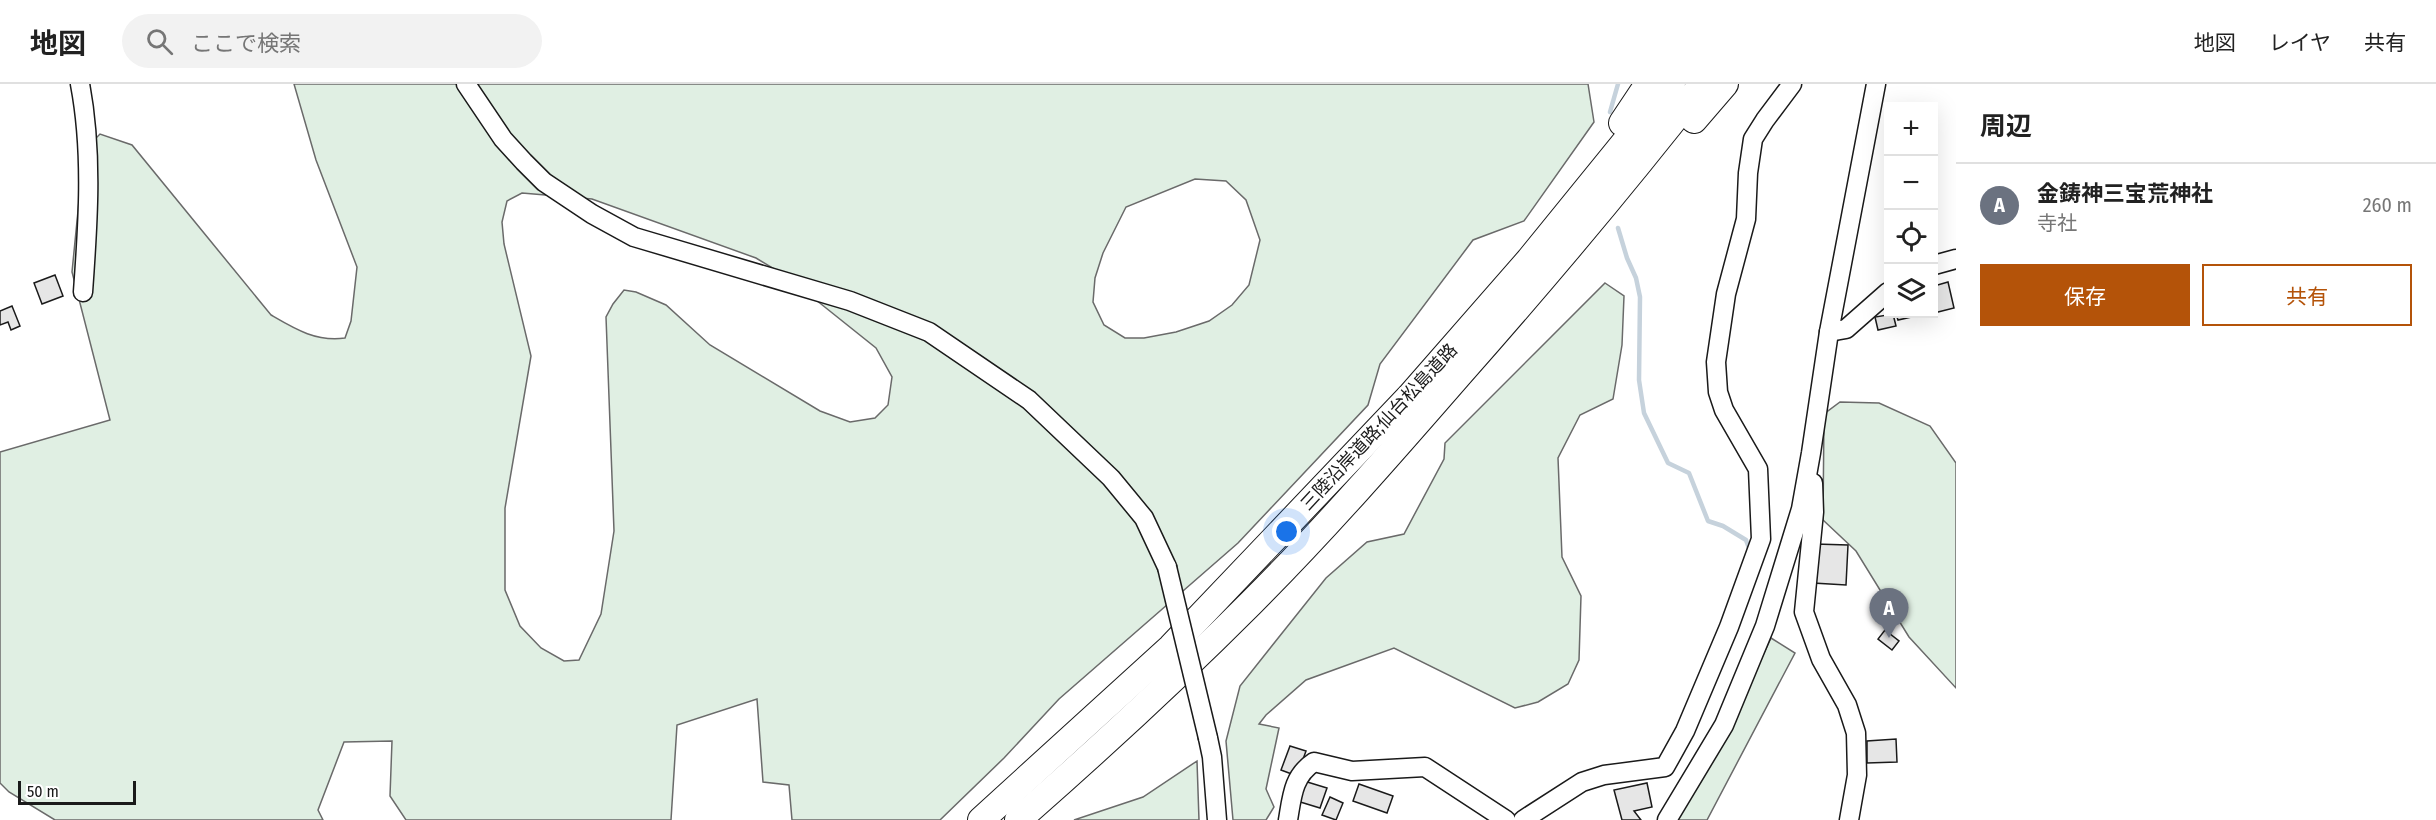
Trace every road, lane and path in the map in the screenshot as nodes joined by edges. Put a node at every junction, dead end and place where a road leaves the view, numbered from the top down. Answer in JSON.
{"nodes":[{"id":1,"x":80,"y":84,"type":"edge"},
{"id":2,"x":466,"y":84,"type":"edge"},
{"id":3,"x":1648,"y":84,"type":"edge"},
{"id":4,"x":1672,"y":84,"type":"edge"},
{"id":5,"x":1702,"y":84,"type":"edge"},
{"id":6,"x":1725,"y":84,"type":"edge"},
{"id":7,"x":1792,"y":84,"type":"edge"},
{"id":8,"x":1876,"y":84,"type":"edge"},
{"id":9,"x":1956,"y":259,"type":"edge"},
{"id":10,"x":1938,"y":264,"type":"edge"},
{"id":11,"x":1540,"y":266,"type":"junction"},
{"id":12,"x":83,"y":292,"type":"dead end"},
{"id":13,"x":1884,"y":296,"type":"edge"},
{"id":14,"x":1829,"y":332,"type":"junction"},
{"id":15,"x":1812,"y":453,"type":"junction"},
{"id":16,"x":981,"y":820,"type":"edge"},
{"id":17,"x":1018,"y":820,"type":"edge"},
{"id":18,"x":1217,"y":820,"type":"edge"},
{"id":19,"x":1288,"y":820,"type":"edge"},
{"id":20,"x":1506,"y":820,"type":"edge"},
{"id":21,"x":1523,"y":820,"type":"edge"},
{"id":22,"x":1667,"y":820,"type":"edge"},
{"id":23,"x":1849,"y":820,"type":"edge"}],
"edges":[{"from":1,"to":12,"type":"street"},
{"from":2,"to":18,"type":"street","bridge":true},
{"from":3,"to":11,"type":"highway"},
{"from":4,"to":11,"type":"highway","name":"三陸沿岸道路;仙台松島道路"},
{"from":5,"to":11,"type":"highway","name":"三陸沿岸道路;仙台松島道路"},
{"from":6,"to":11,"type":"highway"},
{"from":7,"to":21,"type":"street"},
{"from":8,"to":14,"type":"street"},
{"from":9,"to":10,"type":"street"},
{"from":11,"to":16,"type":"highway","name":"三陸沿岸道路;仙台松島道路"},
{"from":11,"to":17,"type":"highway","name":"三陸沿岸道路;仙台松島道路"},
{"from":13,"to":14,"type":"street"},
{"from":14,"to":15,"type":"street"},
{"from":15,"to":22,"type":"street"},
{"from":15,"to":23,"type":"street"},
{"from":19,"to":20,"type":"street"}]}
